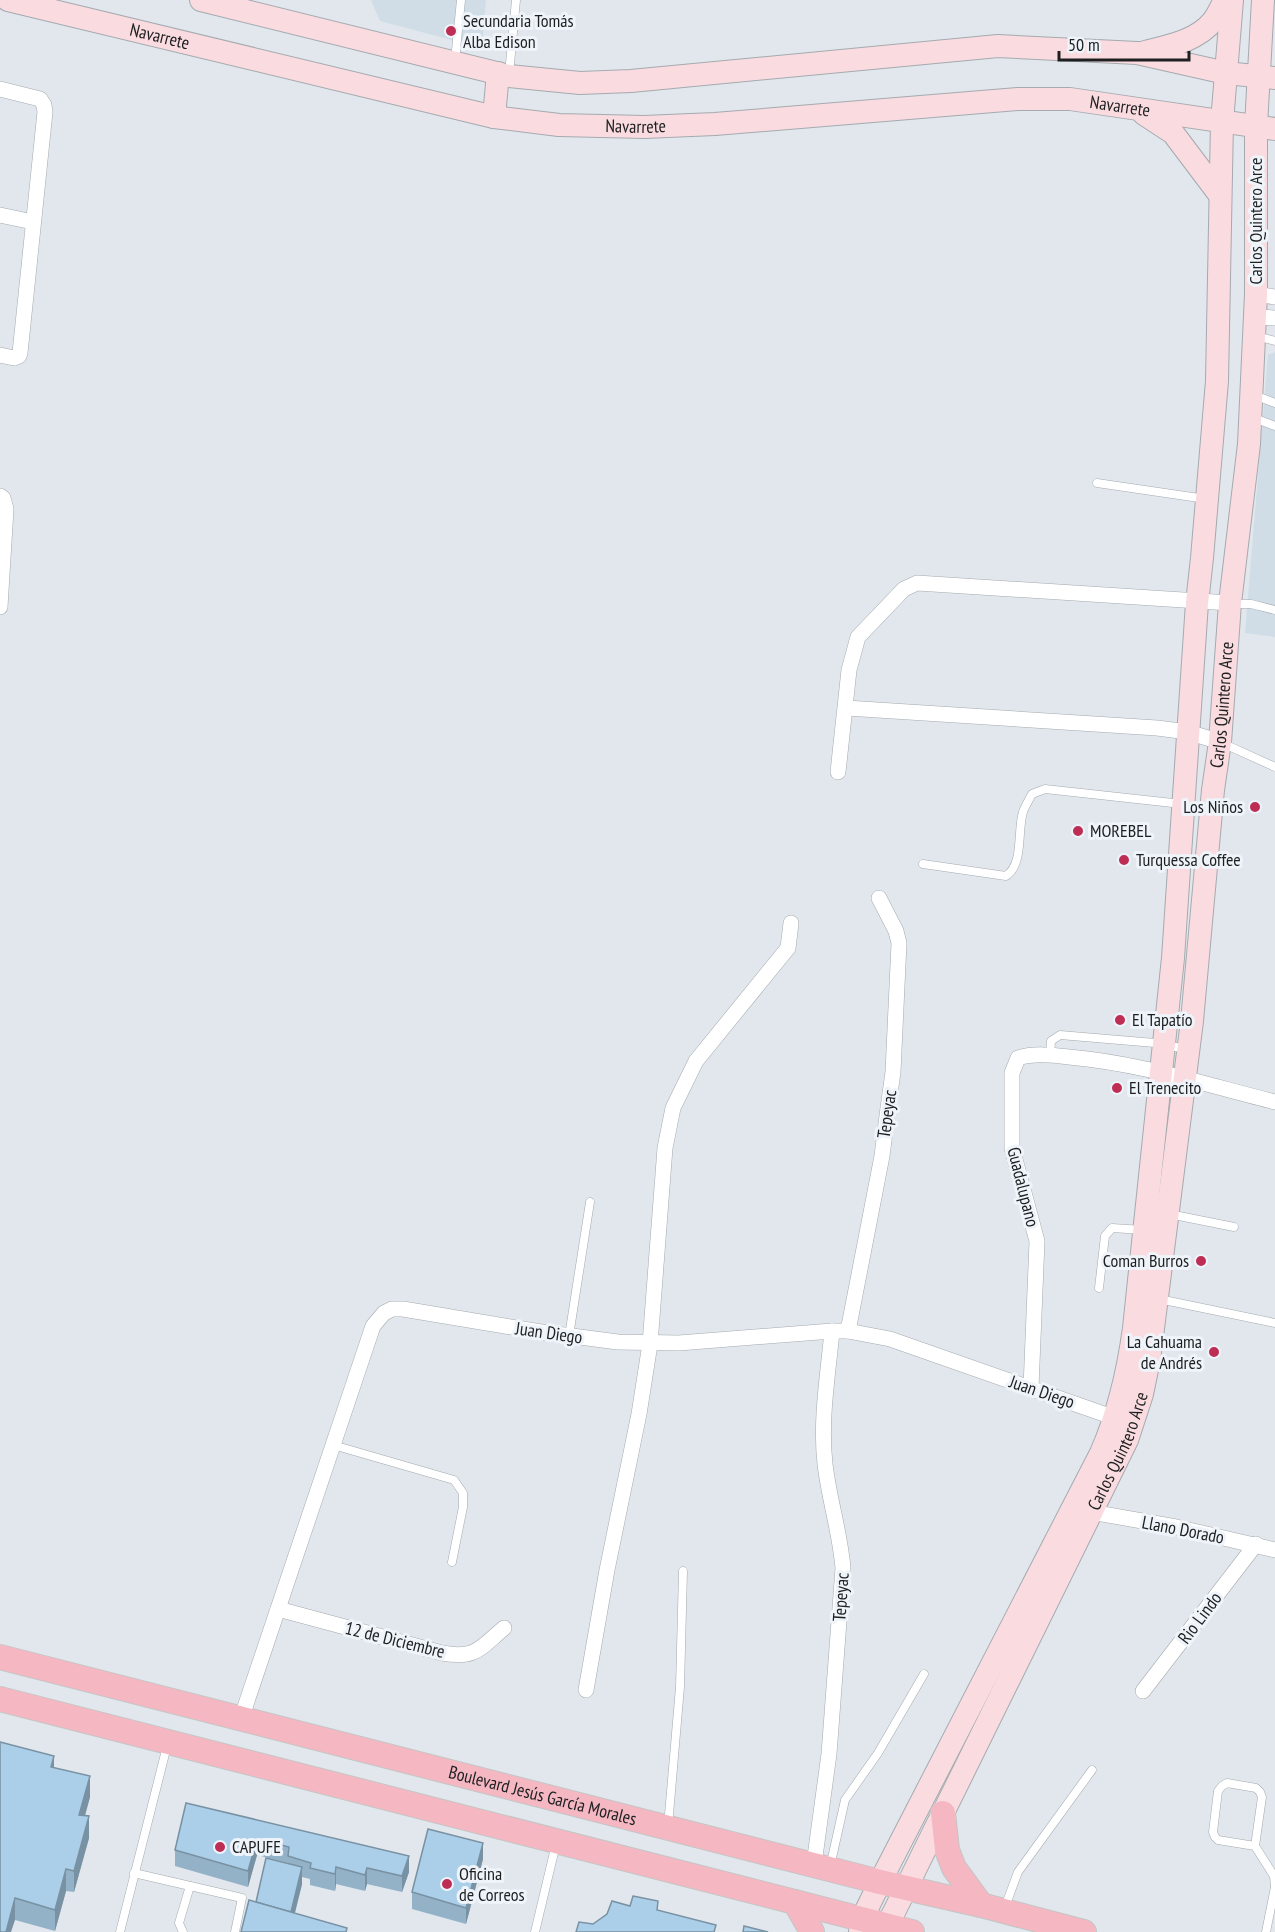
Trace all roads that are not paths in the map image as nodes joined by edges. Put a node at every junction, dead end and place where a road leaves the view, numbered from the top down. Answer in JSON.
{"nodes":[{"id":1,"x":8,"y":0,"type":"edge"},
{"id":2,"x":201,"y":0,"type":"edge"},
{"id":3,"x":461,"y":0,"type":"edge"},
{"id":4,"x":516,"y":0,"type":"edge"},
{"id":5,"x":1225,"y":0,"type":"edge"},
{"id":6,"x":1232,"y":0,"type":"edge"},
{"id":7,"x":1263,"y":0,"type":"edge"},
{"id":8,"x":1137,"y":53,"type":"junction"},
{"id":9,"x":455,"y":62,"type":"junction"},
{"id":10,"x":1226,"y":73,"type":"junction"},
{"id":11,"x":504,"y":74,"type":"junction"},
{"id":12,"x":1267,"y":77,"type":"edge"},
{"id":13,"x":0,"y":88,"type":"edge"},
{"id":14,"x":1138,"y":110,"type":"junction"},
{"id":15,"x":494,"y":117,"type":"junction"},
{"id":16,"x":1222,"y":122,"type":"junction"},
{"id":17,"x":1266,"y":127,"type":"edge"},
{"id":18,"x":1219,"y":194,"type":"junction"},
{"id":19,"x":0,"y":215,"type":"edge"},
{"id":20,"x":33,"y":222,"type":"junction"},
{"id":21,"x":1265,"y":296,"type":"edge"},
{"id":22,"x":1265,"y":328,"type":"edge"},
{"id":23,"x":0,"y":355,"type":"edge"},
{"id":24,"x":1252,"y":394,"type":"junction"},
{"id":25,"x":1275,"y":403,"type":"edge"},
{"id":26,"x":1251,"y":417,"type":"junction"},
{"id":27,"x":1275,"y":426,"type":"edge"},
{"id":28,"x":1097,"y":483,"type":"dead end"},
{"id":29,"x":0,"y":496,"type":"edge"},
{"id":30,"x":1207,"y":499,"type":"junction"},
{"id":31,"x":1197,"y":603,"type":"junction"},
{"id":32,"x":1230,"y":603,"type":"junction"},
{"id":33,"x":0,"y":607,"type":"edge"},
{"id":34,"x":1275,"y":610,"type":"edge"},
{"id":35,"x":846,"y":708,"type":"junction"},
{"id":36,"x":1188,"y":732,"type":"junction"},
{"id":37,"x":1220,"y":742,"type":"junction"},
{"id":38,"x":1275,"y":767,"type":"edge"},
{"id":39,"x":838,"y":772,"type":"dead end"},
{"id":40,"x":1184,"y":804,"type":"junction"},
{"id":41,"x":923,"y":864,"type":"dead end"},
{"id":42,"x":879,"y":898,"type":"dead end"},
{"id":43,"x":791,"y":923,"type":"dead end"},
{"id":44,"x":1164,"y":1044,"type":"junction"},
{"id":45,"x":1188,"y":1050,"type":"junction"},
{"id":46,"x":1050,"y":1055,"type":"junction"},
{"id":47,"x":1160,"y":1072,"type":"junction"},
{"id":48,"x":1185,"y":1079,"type":"junction"},
{"id":49,"x":1275,"y":1102,"type":"edge"},
{"id":50,"x":590,"y":1202,"type":"dead end"},
{"id":51,"x":1168,"y":1214,"type":"junction"},
{"id":52,"x":1234,"y":1227,"type":"dead end"},
{"id":53,"x":1144,"y":1230,"type":"junction"},
{"id":54,"x":1099,"y":1288,"type":"dead end"},
{"id":55,"x":1158,"y":1299,"type":"junction"},
{"id":56,"x":1275,"y":1323,"type":"edge"},
{"id":57,"x":832,"y":1331,"type":"junction"},
{"id":58,"x":848,"y":1331,"type":"junction"},
{"id":59,"x":569,"y":1336,"type":"junction"},
{"id":60,"x":650,"y":1344,"type":"junction"},
{"id":61,"x":1031,"y":1388,"type":"junction"},
{"id":62,"x":1124,"y":1421,"type":"junction"},
{"id":63,"x":333,"y":1446,"type":"junction"},
{"id":64,"x":1091,"y":1512,"type":"junction"},
{"id":65,"x":1256,"y":1544,"type":"junction"},
{"id":66,"x":1275,"y":1550,"type":"edge"},
{"id":67,"x":452,"y":1562,"type":"dead end"},
{"id":68,"x":683,"y":1571,"type":"dead end"},
{"id":69,"x":278,"y":1609,"type":"junction"},
{"id":70,"x":504,"y":1628,"type":"dead end"},
{"id":71,"x":0,"y":1657,"type":"edge"},
{"id":72,"x":1000,"y":1673,"type":"junction"},
{"id":73,"x":924,"y":1674,"type":"dead end"},
{"id":74,"x":586,"y":1690,"type":"dead end"},
{"id":75,"x":1143,"y":1691,"type":"dead end"},
{"id":76,"x":0,"y":1699,"type":"edge"},
{"id":77,"x":241,"y":1719,"type":"junction"},
{"id":78,"x":168,"y":1741,"type":"junction"},
{"id":79,"x":1092,"y":1770,"type":"dead end"},
{"id":80,"x":943,"y":1813,"type":"junction"},
{"id":81,"x":668,"y":1827,"type":"junction"},
{"id":82,"x":557,"y":1840,"type":"junction"},
{"id":83,"x":1255,"y":1846,"type":"junction"},
{"id":84,"x":822,"y":1866,"type":"junction"},
{"id":85,"x":134,"y":1873,"type":"junction"},
{"id":86,"x":880,"y":1882,"type":"junction"},
{"id":87,"x":190,"y":1886,"type":"junction"},
{"id":88,"x":906,"y":1888,"type":"junction"},
{"id":89,"x":795,"y":1902,"type":"junction"},
{"id":90,"x":992,"y":1908,"type":"junction"},
{"id":91,"x":873,"y":1927,"type":"edge"},
{"id":92,"x":120,"y":1932,"type":"edge"},
{"id":93,"x":183,"y":1932,"type":"edge"},
{"id":94,"x":235,"y":1932,"type":"edge"},
{"id":95,"x":535,"y":1932,"type":"edge"},
{"id":96,"x":812,"y":1932,"type":"edge"},
{"id":97,"x":912,"y":1932,"type":"edge"},
{"id":98,"x":1084,"y":1932,"type":"edge"},
{"id":99,"x":1266,"y":1932,"type":"edge"}],
"edges":[{"from":1,"to":15,"type":"main road","name":"Navarrete"},
{"from":2,"to":9,"type":"main road"},
{"from":3,"to":9,"type":"lane"},
{"from":4,"to":11,"type":"lane"},
{"from":5,"to":8,"type":"main road"},
{"from":6,"to":10,"type":"main road","name":"Carlos Quintero Arce"},
{"from":7,"to":12,"type":"main road","name":"Carlos Quintero Arce"},
{"from":8,"to":10,"type":"main road"},
{"from":8,"to":11,"type":"main road"},
{"from":9,"to":11,"type":"main road"},
{"from":10,"to":12,"type":"main road"},
{"from":10,"to":16,"type":"main road","name":"Carlos Quintero Arce"},
{"from":11,"to":15,"type":"main road"},
{"from":12,"to":17,"type":"main road","name":"Carlos Quintero Arce"},
{"from":13,"to":20,"type":"street"},
{"from":14,"to":15,"type":"main road","name":"Navarrete"},
{"from":14,"to":16,"type":"main road","name":"Navarrete"},
{"from":14,"to":18,"type":"main road"},
{"from":16,"to":17,"type":"main road","name":"Navarrete"},
{"from":16,"to":18,"type":"main road","name":"Carlos Quintero Arce"},
{"from":17,"to":21,"type":"main road","name":"Carlos Quintero Arce"},
{"from":18,"to":30,"type":"main road","name":"Carlos Quintero Arce"},
{"from":19,"to":20,"type":"street"},
{"from":20,"to":23,"type":"street"},
{"from":21,"to":22,"type":"main road","name":"Carlos Quintero Arce"},
{"from":22,"to":24,"type":"main road","name":"Carlos Quintero Arce"},
{"from":24,"to":25,"type":"lane"},
{"from":24,"to":26,"type":"main road","name":"Carlos Quintero Arce"},
{"from":26,"to":27,"type":"lane"},
{"from":26,"to":32,"type":"main road","name":"Carlos Quintero Arce"},
{"from":28,"to":30,"type":"lane"},
{"from":29,"to":33,"type":"street"},
{"from":30,"to":31,"type":"main road","name":"Carlos Quintero Arce"},
{"from":31,"to":32,"type":"street"},
{"from":31,"to":35,"type":"street"},
{"from":31,"to":36,"type":"main road","name":"Carlos Quintero Arce"},
{"from":32,"to":34,"type":"lane"},
{"from":32,"to":37,"type":"main road","name":"Carlos Quintero Arce"},
{"from":35,"to":36,"type":"street"},
{"from":35,"to":39,"type":"street"},
{"from":36,"to":37,"type":"street"},
{"from":36,"to":40,"type":"main road","name":"Carlos Quintero Arce"},
{"from":37,"to":38,"type":"lane"},
{"from":37,"to":45,"type":"main road","name":"Carlos Quintero Arce"},
{"from":40,"to":41,"type":"lane"},
{"from":40,"to":44,"type":"main road","name":"Carlos Quintero Arce"},
{"from":42,"to":58,"type":"street","name":"Tepeyac"},
{"from":43,"to":60,"type":"street"},
{"from":44,"to":45,"type":"lane"},
{"from":44,"to":46,"type":"lane"},
{"from":44,"to":47,"type":"main road","name":"Carlos Quintero Arce"},
{"from":45,"to":48,"type":"main road","name":"Carlos Quintero Arce"},
{"from":46,"to":47,"type":"street","name":"Guadalupano"},
{"from":46,"to":61,"type":"street","name":"Guadalupano"},
{"from":47,"to":48,"type":"street","name":"Guadalupano"},
{"from":47,"to":53,"type":"main road","name":"Carlos Quintero Arce"},
{"from":48,"to":49,"type":"street","name":"Guadalupano"},
{"from":48,"to":51,"type":"main road","name":"Carlos Quintero Arce"},
{"from":50,"to":59,"type":"lane"},
{"from":51,"to":52,"type":"lane"},
{"from":51,"to":55,"type":"main road","name":"Carlos Quintero Arce"},
{"from":53,"to":54,"type":"lane"},
{"from":53,"to":62,"type":"main road","name":"Carlos Quintero Arce"},
{"from":55,"to":56,"type":"lane"},
{"from":55,"to":62,"type":"main road","name":"Carlos Quintero Arce"},
{"from":57,"to":58,"type":"street","name":"Juan Diego"},
{"from":57,"to":60,"type":"street","name":"Juan Diego"},
{"from":57,"to":84,"type":"street","name":"Tepeyac"},
{"from":58,"to":61,"type":"street","name":"Juan Diego"},
{"from":59,"to":60,"type":"street","name":"Juan Diego"},
{"from":59,"to":63,"type":"street","name":"Juan Diego"},
{"from":60,"to":74,"type":"street"},
{"from":61,"to":62,"type":"street","name":"Juan Diego"},
{"from":62,"to":64,"type":"main road","name":"Carlos Quintero Arce"},
{"from":62,"to":72,"type":"main road","name":"Carlos Quintero Arce"},
{"from":63,"to":67,"type":"lane"},
{"from":63,"to":69,"type":"street","name":"Juan Diego"},
{"from":64,"to":65,"type":"street","name":"Llano Dorado"},
{"from":64,"to":72,"type":"main road","name":"Carlos Quintero Arce"},
{"from":65,"to":66,"type":"street","name":"Llano Dorado"},
{"from":65,"to":75,"type":"street","name":"Rio Lindo"},
{"from":68,"to":81,"type":"lane"},
{"from":69,"to":70,"type":"street","name":"12 de Diciembre"},
{"from":69,"to":77,"type":"street","name":"Juan Diego"},
{"from":71,"to":77,"type":"main road","name":"Boulevard Jesús García Morales"},
{"from":72,"to":80,"type":"main road","name":"Carlos Quintero Arce"},
{"from":72,"to":86,"type":"main road","name":"Carlos Quintero Arce"},
{"from":73,"to":84,"type":"lane"},
{"from":76,"to":78,"type":"main road"},
{"from":77,"to":81,"type":"main road","name":"Boulevard Jesús García Morales"},
{"from":78,"to":82,"type":"main road"},
{"from":78,"to":85,"type":"lane"},
{"from":79,"to":90,"type":"lane"},
{"from":80,"to":88,"type":"main road","name":"Carlos Quintero Arce"},
{"from":80,"to":90,"type":"main road"},
{"from":81,"to":84,"type":"main road","name":"Boulevard Jesús García Morales"},
{"from":82,"to":89,"type":"main road"},
{"from":82,"to":95,"type":"lane"},
{"from":83,"to":83,"type":"lane"},
{"from":83,"to":99,"type":"lane"},
{"from":84,"to":86,"type":"main road","name":"Boulevard Jesús García Morales"},
{"from":85,"to":87,"type":"lane"},
{"from":85,"to":92,"type":"lane"},
{"from":86,"to":88,"type":"main road","name":"Boulevard Jesús García Morales"},
{"from":86,"to":91,"type":"main road","name":"Carlos Quintero Arce"},
{"from":87,"to":93,"type":"lane"},
{"from":87,"to":94,"type":"lane"},
{"from":88,"to":90,"type":"main road","name":"Boulevard Jesús García Morales"},
{"from":88,"to":91,"type":"main road","name":"Carlos Quintero Arce"},
{"from":89,"to":91,"type":"main road"},
{"from":89,"to":96,"type":"main road"},
{"from":90,"to":98,"type":"main road","name":"Boulevard Jesús García Morales"},
{"from":91,"to":97,"type":"main road"}]}
